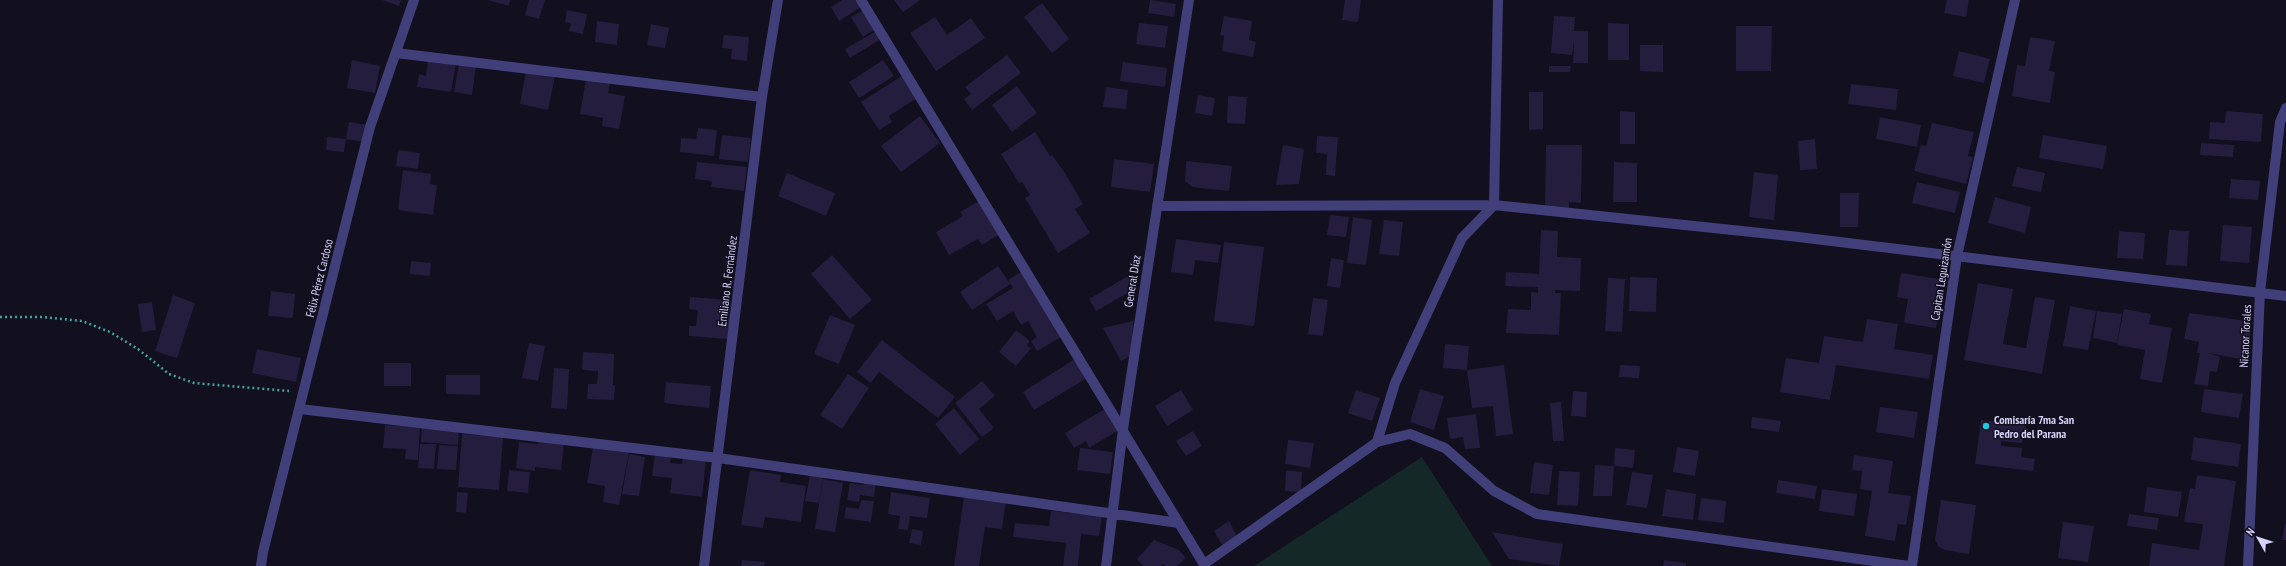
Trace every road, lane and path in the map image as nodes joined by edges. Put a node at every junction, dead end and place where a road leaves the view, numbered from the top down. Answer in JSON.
{"nodes":[{"id":1,"x":414,"y":0,"type":"edge"},
{"id":2,"x":778,"y":0,"type":"edge"},
{"id":3,"x":861,"y":0,"type":"edge"},
{"id":4,"x":1189,"y":0,"type":"edge"},
{"id":5,"x":1498,"y":0,"type":"edge"},
{"id":6,"x":2015,"y":0,"type":"edge"},
{"id":7,"x":396,"y":53,"type":"junction"},
{"id":8,"x":762,"y":97,"type":"junction"},
{"id":9,"x":2286,"y":108,"type":"edge"},
{"id":10,"x":1494,"y":205,"type":"junction"},
{"id":11,"x":1157,"y":206,"type":"junction"},
{"id":12,"x":1957,"y":256,"type":"junction"},
{"id":13,"x":2260,"y":292,"type":"junction"},
{"id":14,"x":2286,"y":296,"type":"edge"},
{"id":15,"x":0,"y":317,"type":"edge"},
{"id":16,"x":304,"y":392,"type":"junction"},
{"id":17,"x":300,"y":410,"type":"junction"},
{"id":18,"x":1123,"y":429,"type":"junction"},
{"id":19,"x":1377,"y":442,"type":"junction"},
{"id":20,"x":718,"y":458,"type":"junction"},
{"id":21,"x":1113,"y":514,"type":"junction"},
{"id":22,"x":1179,"y":523,"type":"junction"},
{"id":23,"x":1205,"y":565,"type":"edge"},
{"id":24,"x":262,"y":566,"type":"edge"},
{"id":25,"x":704,"y":566,"type":"edge"},
{"id":26,"x":1106,"y":566,"type":"edge"},
{"id":27,"x":1910,"y":566,"type":"edge"},
{"id":28,"x":2248,"y":566,"type":"edge"}],
"edges":[{"from":1,"to":7,"type":"street","name":"Félix Pérez Cardoso"},
{"from":2,"to":8,"type":"street","name":"Emiliano R. Fernández"},
{"from":3,"to":18,"type":"street"},
{"from":4,"to":11,"type":"street","name":"General Díaz"},
{"from":5,"to":10,"type":"street"},
{"from":6,"to":12,"type":"street","name":"Capitan Leguizamón"},
{"from":7,"to":8,"type":"street"},
{"from":7,"to":16,"type":"street","name":"Félix Pérez Cardoso"},
{"from":8,"to":20,"type":"street","name":"Emiliano R. Fernández"},
{"from":9,"to":13,"type":"street","name":"Nicanor Torales"},
{"from":10,"to":11,"type":"street"},
{"from":10,"to":12,"type":"street"},
{"from":10,"to":19,"type":"street"},
{"from":11,"to":18,"type":"street","name":"General Díaz"},
{"from":12,"to":13,"type":"street"},
{"from":12,"to":27,"type":"street","name":"Capitan Leguizamón"},
{"from":13,"to":14,"type":"street"},
{"from":13,"to":28,"type":"street","name":"Nicanor Torales"},
{"from":15,"to":16,"type":"path"},
{"from":16,"to":17,"type":"street","name":"Félix Pérez Cardoso"},
{"from":17,"to":20,"type":"street"},
{"from":17,"to":24,"type":"street","name":"Félix Pérez Cardoso"},
{"from":18,"to":21,"type":"street","name":"General Díaz"},
{"from":18,"to":22,"type":"street"},
{"from":19,"to":23,"type":"street"},
{"from":19,"to":27,"type":"street"},
{"from":20,"to":21,"type":"street"},
{"from":20,"to":25,"type":"street","name":"Emiliano R. Fernández"},
{"from":21,"to":22,"type":"street"},
{"from":21,"to":26,"type":"street","name":"General Díaz"},
{"from":22,"to":23,"type":"street"}]}
